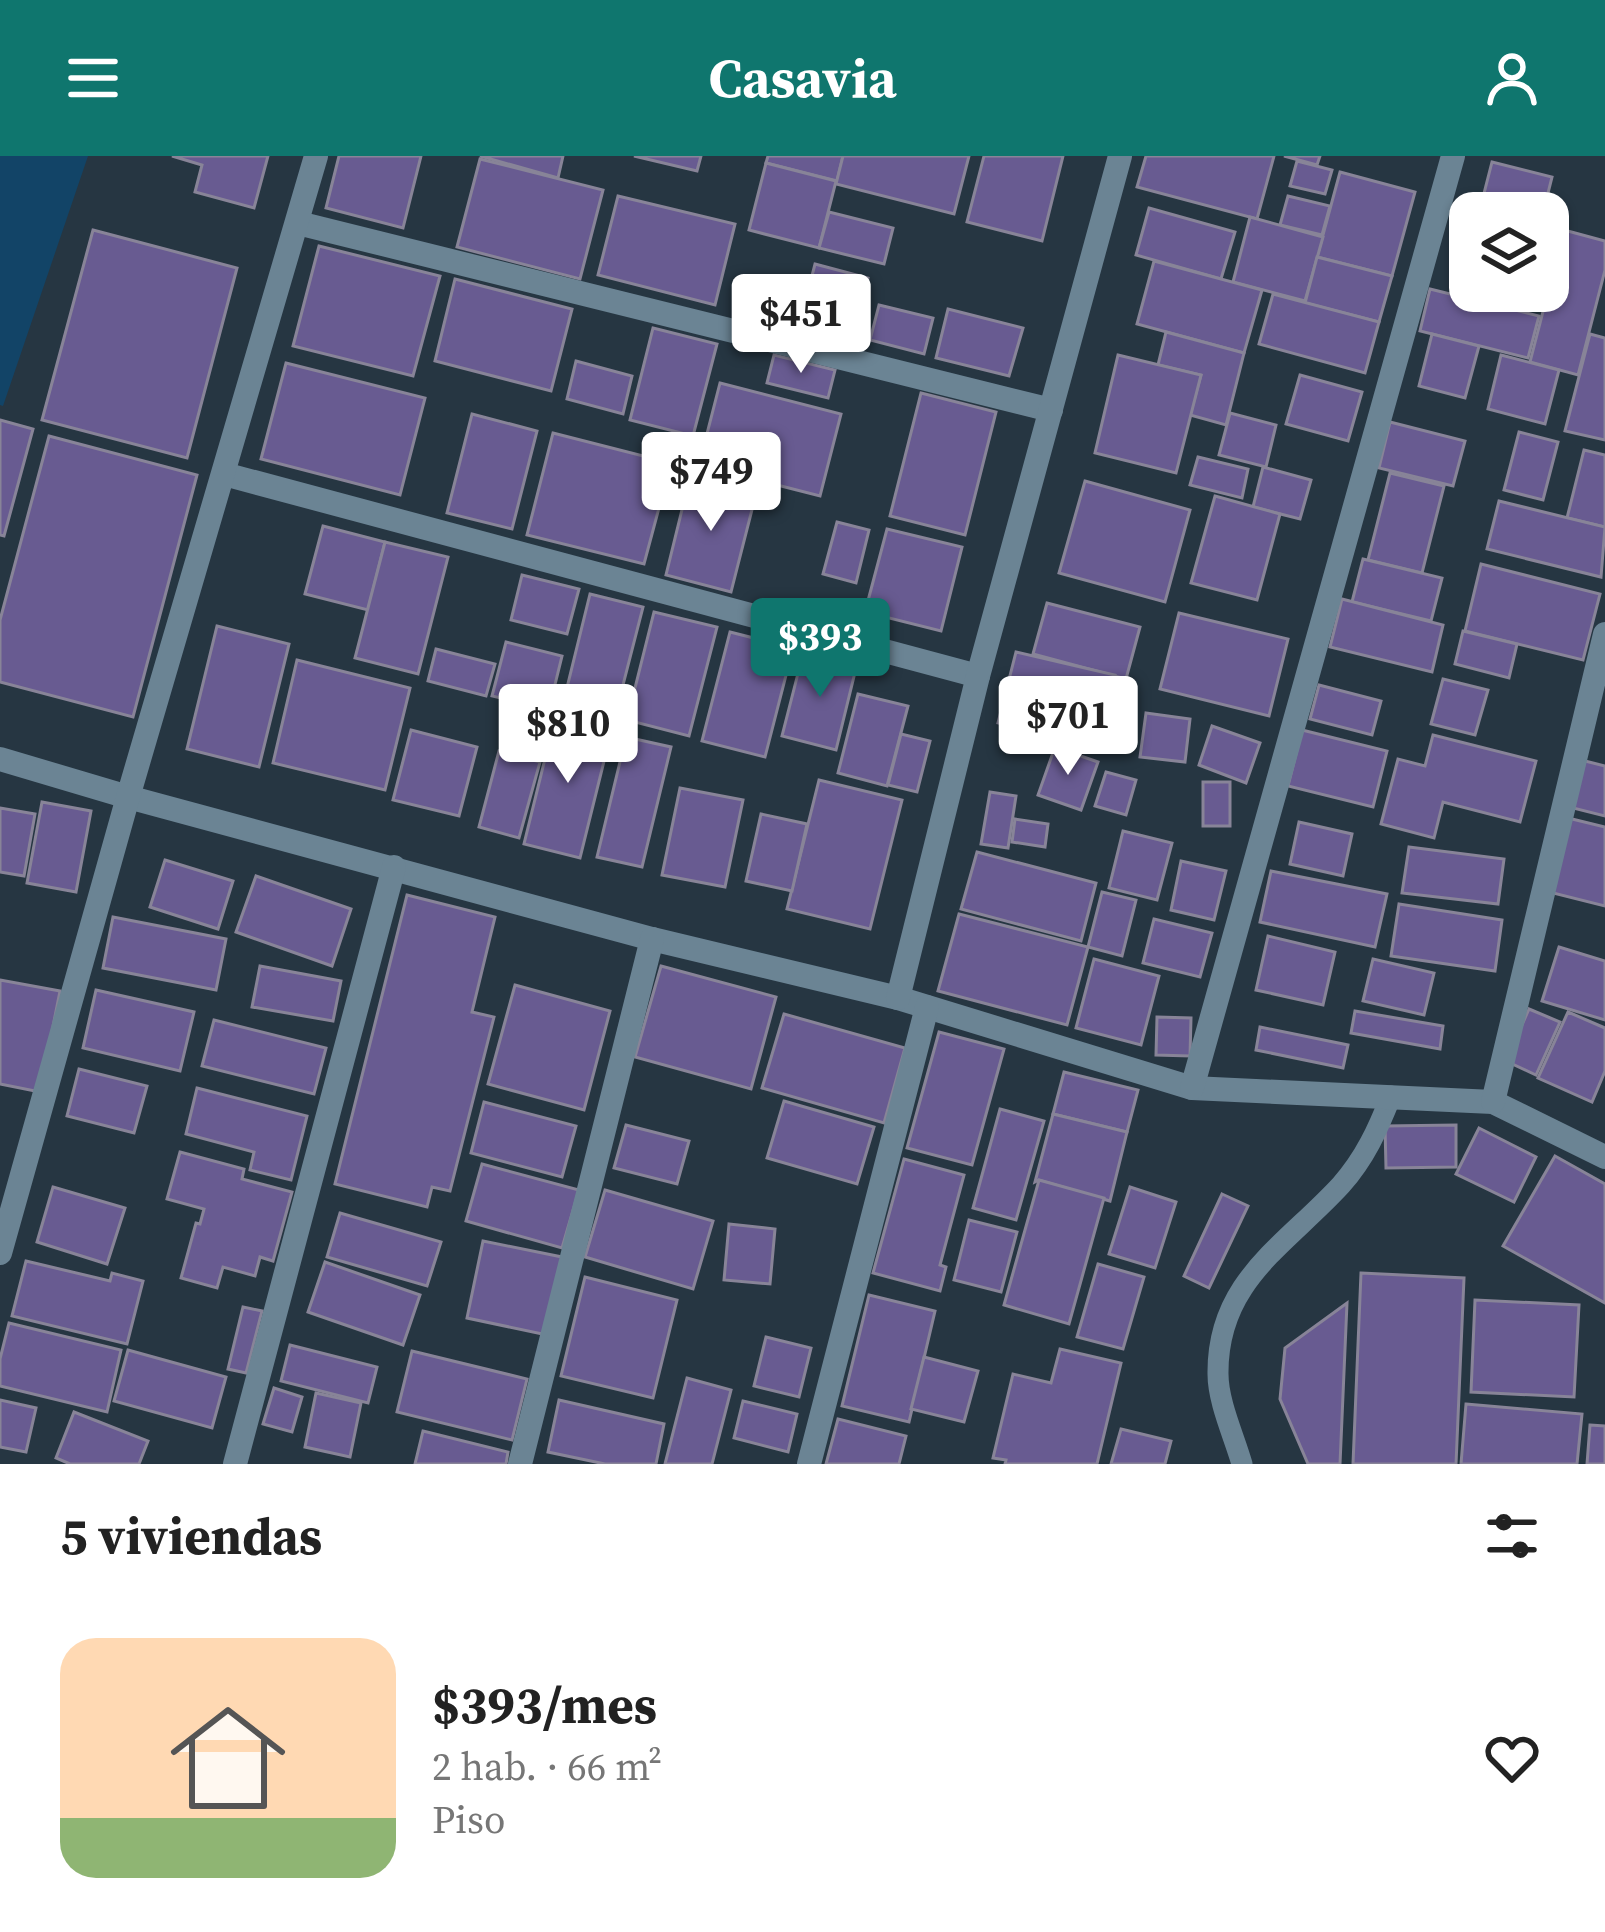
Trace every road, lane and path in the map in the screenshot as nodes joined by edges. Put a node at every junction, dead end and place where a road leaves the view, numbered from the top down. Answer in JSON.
{"nodes":[{"id":1,"x":316,"y":156,"type":"edge"},
{"id":2,"x":1120,"y":156,"type":"edge"},
{"id":3,"x":1453,"y":156,"type":"edge"},
{"id":4,"x":298,"y":223,"type":"junction"},
{"id":5,"x":1051,"y":410,"type":"junction"},
{"id":6,"x":224,"y":474,"type":"junction"},
{"id":7,"x":1605,"y":634,"type":"edge"},
{"id":8,"x":978,"y":676,"type":"junction"},
{"id":9,"x":0,"y":759,"type":"edge"},
{"id":10,"x":128,"y":797,"type":"junction"},
{"id":11,"x":394,"y":867,"type":"junction"},
{"id":12,"x":652,"y":939,"type":"junction"},
{"id":13,"x":898,"y":998,"type":"junction"},
{"id":14,"x":927,"y":1006,"type":"junction"},
{"id":15,"x":1192,"y":1088,"type":"junction"},
{"id":16,"x":1391,"y":1096,"type":"junction"},
{"id":17,"x":1493,"y":1102,"type":"junction"},
{"id":18,"x":1605,"y":1157,"type":"edge"},
{"id":19,"x":0,"y":1253,"type":"edge"},
{"id":20,"x":236,"y":1464,"type":"edge"},
{"id":21,"x":520,"y":1464,"type":"edge"},
{"id":22,"x":809,"y":1464,"type":"edge"},
{"id":23,"x":1242,"y":1464,"type":"edge"}],
"edges":[{"from":1,"to":4,"type":"street"},
{"from":2,"to":5,"type":"street"},
{"from":3,"to":15,"type":"street"},
{"from":4,"to":5,"type":"street"},
{"from":4,"to":6,"type":"street"},
{"from":5,"to":8,"type":"street"},
{"from":6,"to":8,"type":"street"},
{"from":6,"to":10,"type":"street"},
{"from":7,"to":17,"type":"street"},
{"from":8,"to":13,"type":"street"},
{"from":9,"to":10,"type":"street"},
{"from":10,"to":11,"type":"street"},
{"from":10,"to":19,"type":"street"},
{"from":11,"to":12,"type":"street"},
{"from":11,"to":20,"type":"street"},
{"from":12,"to":13,"type":"street"},
{"from":12,"to":21,"type":"street"},
{"from":13,"to":14,"type":"street"},
{"from":14,"to":15,"type":"street"},
{"from":14,"to":22,"type":"street"},
{"from":15,"to":16,"type":"street"},
{"from":16,"to":17,"type":"street"},
{"from":16,"to":23,"type":"lane"},
{"from":17,"to":18,"type":"street"}]}
